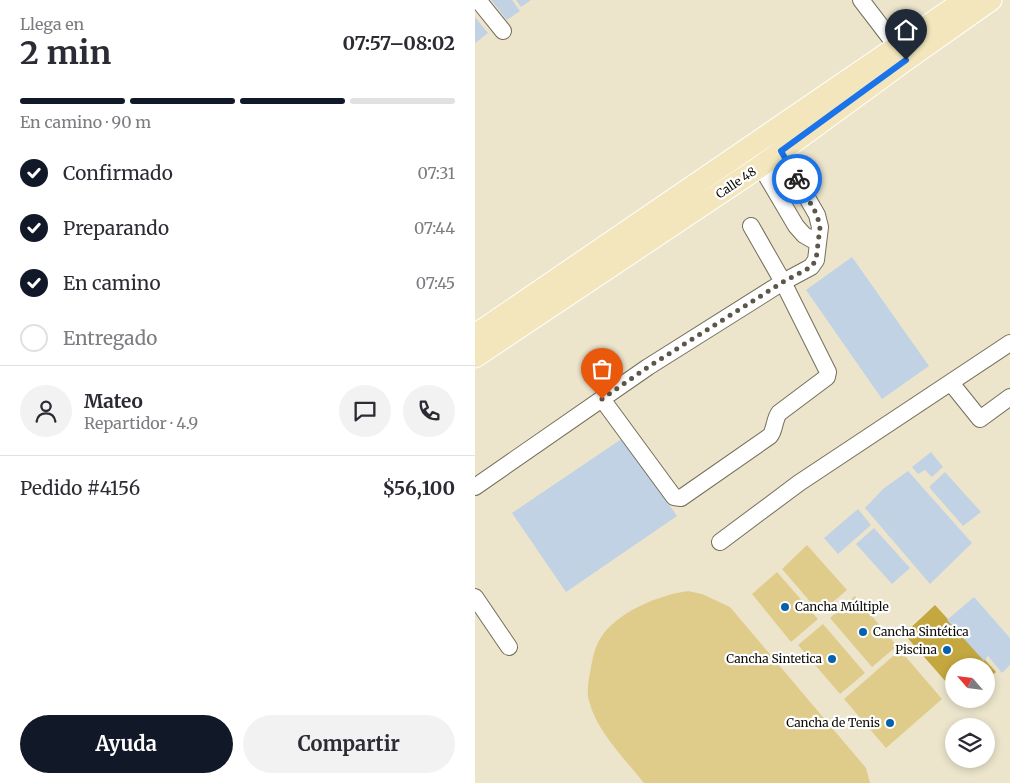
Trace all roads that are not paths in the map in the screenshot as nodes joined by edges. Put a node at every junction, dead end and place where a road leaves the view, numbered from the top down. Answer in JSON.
{"nodes":[{"id":1,"x":478,"y":0,"type":"edge"},
{"id":2,"x":861,"y":0,"type":"edge"},
{"id":3,"x":965,"y":0,"type":"edge"},
{"id":4,"x":991,"y":0,"type":"edge"},
{"id":5,"x":503,"y":31,"type":"dead end"},
{"id":6,"x":897,"y":47,"type":"junction"},
{"id":7,"x":775,"y":143,"type":"junction"},
{"id":8,"x":756,"y":157,"type":"junction"},
{"id":9,"x":751,"y":226,"type":"dead end"},
{"id":10,"x":818,"y":243,"type":"junction"},
{"id":11,"x":783,"y":282,"type":"junction"},
{"id":12,"x":475,"y":335,"type":"edge"},
{"id":13,"x":1010,"y":343,"type":"edge"},
{"id":14,"x":475,"y":357,"type":"edge"},
{"id":15,"x":951,"y":383,"type":"junction"},
{"id":16,"x":1010,"y":397,"type":"edge"},
{"id":17,"x":602,"y":399,"type":"junction"},
{"id":18,"x":475,"y":487,"type":"edge"},
{"id":19,"x":720,"y":542,"type":"dead end"},
{"id":20,"x":475,"y":597,"type":"edge"},
{"id":21,"x":509,"y":647,"type":"dead end"}],
"edges":[{"from":1,"to":5,"type":"street"},
{"from":2,"to":6,"type":"street"},
{"from":3,"to":6,"type":"main road","name":"Calle 48"},
{"from":4,"to":7,"type":"main road","name":"Calle 48"},
{"from":6,"to":7,"type":"main road","name":"Calle 48"},
{"from":7,"to":8,"type":"main road","name":"Calle 48"},
{"from":7,"to":10,"type":"street"},
{"from":8,"to":10,"type":"street"},
{"from":8,"to":12,"type":"main road","name":"Calle 48"},
{"from":8,"to":14,"type":"main road","name":"Calle 48"},
{"from":9,"to":11,"type":"street"},
{"from":10,"to":11,"type":"street"},
{"from":11,"to":17,"type":"street"},
{"from":11,"to":17,"type":"street"},
{"from":13,"to":15,"type":"street"},
{"from":15,"to":16,"type":"street"},
{"from":15,"to":19,"type":"street"},
{"from":17,"to":18,"type":"street"},
{"from":20,"to":21,"type":"street"}]}
